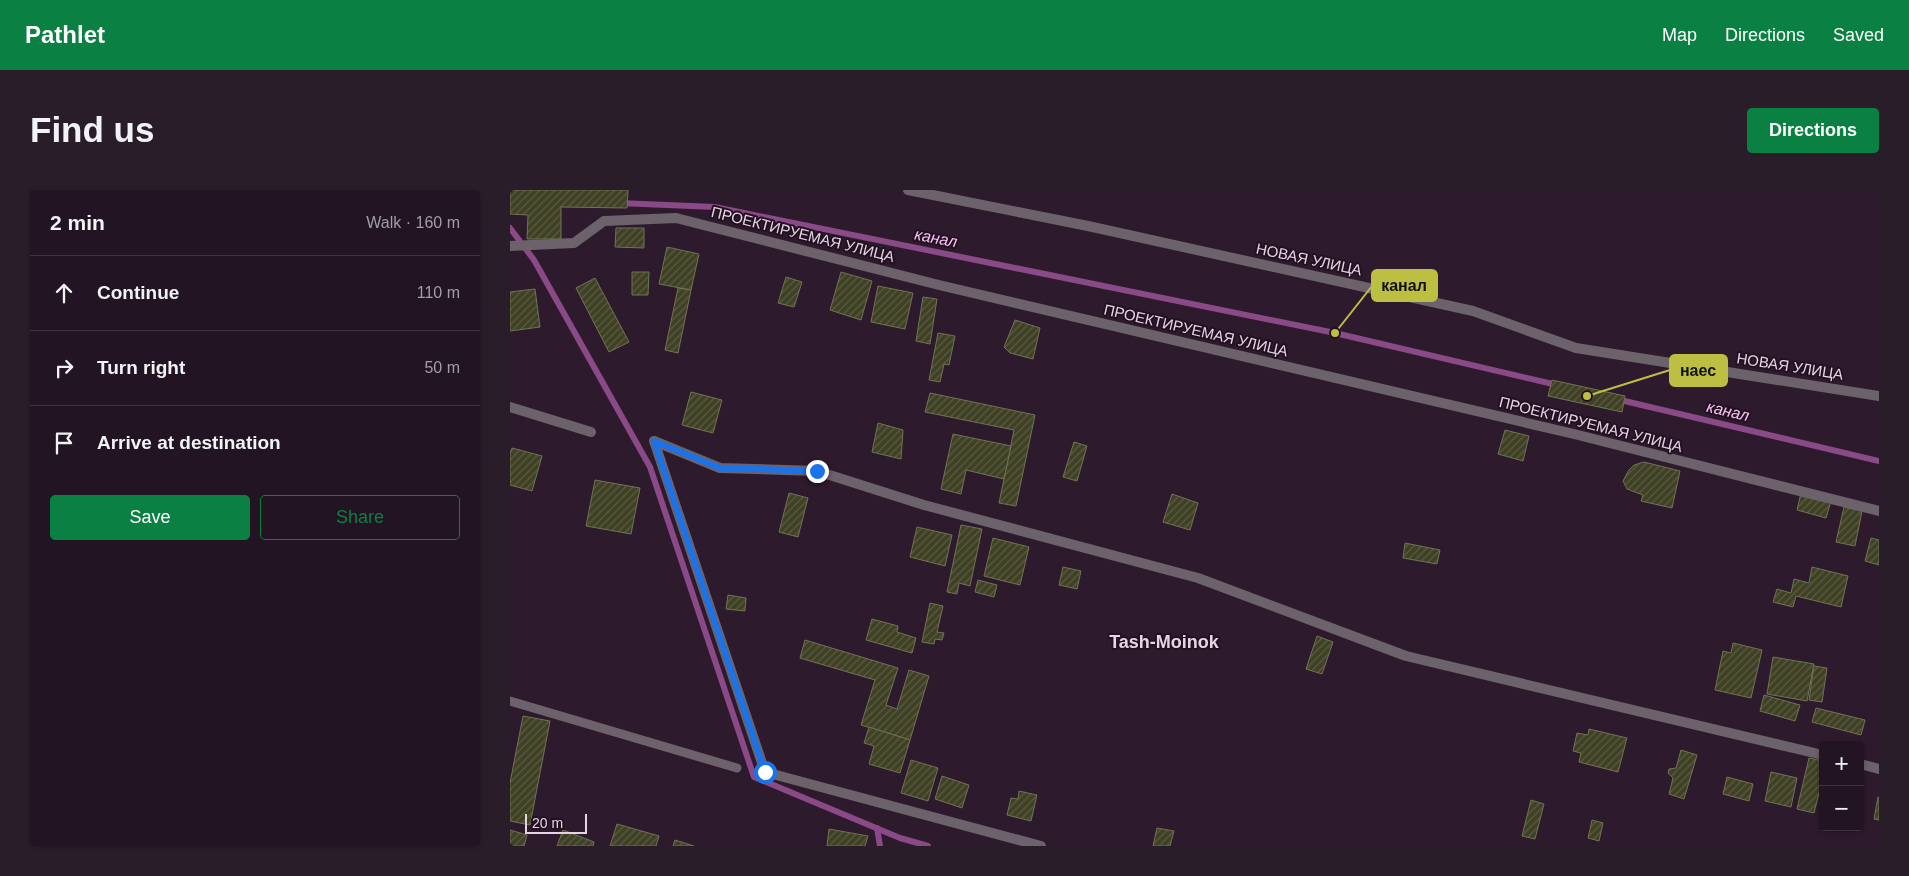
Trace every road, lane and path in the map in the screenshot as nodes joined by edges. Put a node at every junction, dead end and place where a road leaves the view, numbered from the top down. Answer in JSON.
{"nodes":[{"id":1,"x":908,"y":190,"type":"edge"},
{"id":2,"x":510,"y":246,"type":"edge"},
{"id":3,"x":1879,"y":396,"type":"edge"},
{"id":4,"x":510,"y":406,"type":"edge"},
{"id":5,"x":591,"y":432,"type":"dead end"},
{"id":6,"x":1879,"y":511,"type":"edge"},
{"id":7,"x":510,"y":701,"type":"edge"},
{"id":8,"x":1819,"y":754,"type":"edge"},
{"id":9,"x":1864,"y":765,"type":"edge"},
{"id":10,"x":738,"y":768,"type":"dead end"},
{"id":11,"x":1879,"y":769,"type":"edge"},
{"id":12,"x":1041,"y":846,"type":"edge"}],
"edges":[{"from":1,"to":3,"type":"street","name":"НОВАЯ УЛИЦА"},
{"from":2,"to":6,"type":"street","name":"ПРОЕКТИРУЕМАЯ УЛИЦА"},
{"from":4,"to":5,"type":"street"},
{"from":7,"to":10,"type":"lane"},
{"from":8,"to":12,"type":"street"},
{"from":9,"to":11,"type":"street"}]}
